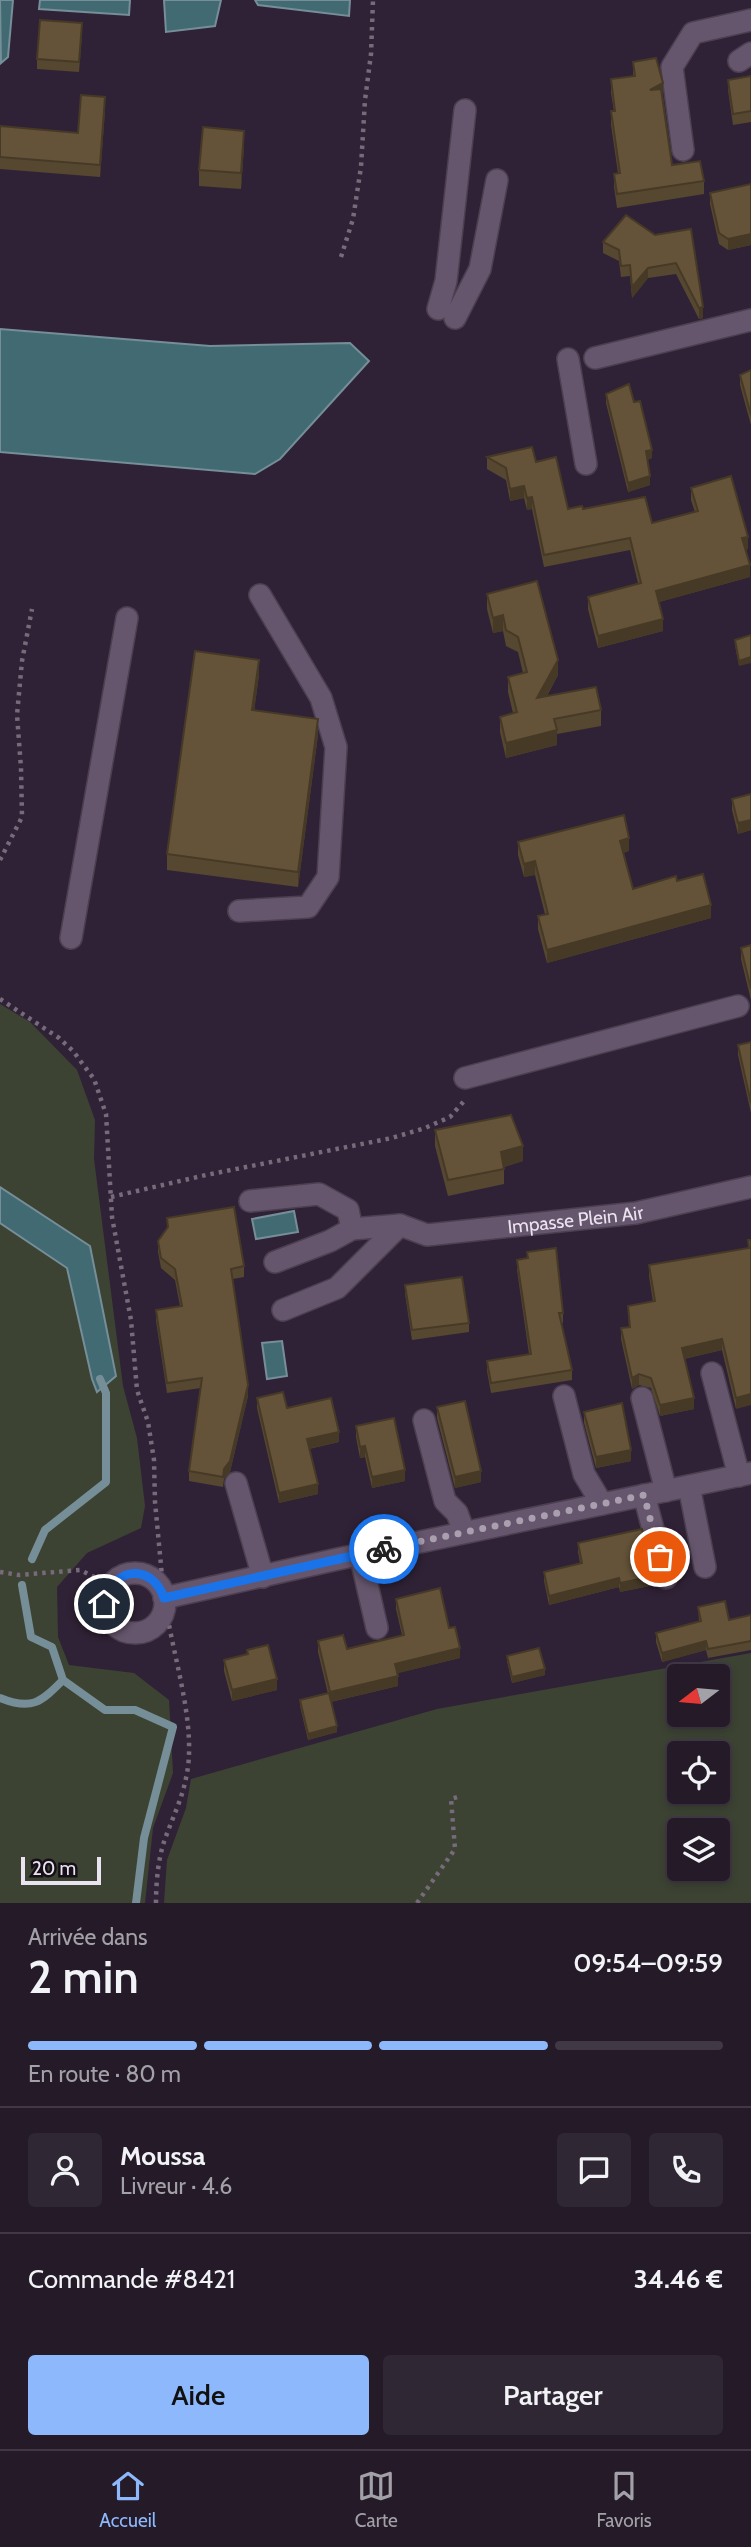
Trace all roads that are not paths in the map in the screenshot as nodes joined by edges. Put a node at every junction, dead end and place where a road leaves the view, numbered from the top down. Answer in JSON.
{"nodes":[{"id":1,"x":751,"y":20,"type":"edge"},
{"id":2,"x":465,"y":110,"type":"dead end"},
{"id":3,"x":683,"y":150,"type":"dead end"},
{"id":4,"x":497,"y":180,"type":"dead end"},
{"id":5,"x":751,"y":320,"type":"edge"},
{"id":6,"x":595,"y":358,"type":"dead end"},
{"id":7,"x":568,"y":359,"type":"dead end"},
{"id":8,"x":586,"y":464,"type":"dead end"},
{"id":9,"x":260,"y":595,"type":"dead end"},
{"id":10,"x":127,"y":618,"type":"dead end"},
{"id":11,"x":239,"y":911,"type":"dead end"},
{"id":12,"x":71,"y":938,"type":"dead end"},
{"id":13,"x":738,"y":1006,"type":"dead end"},
{"id":14,"x":468,"y":1085,"type":"road end"},
{"id":15,"x":751,"y":1187,"type":"edge"},
{"id":16,"x":250,"y":1201,"type":"dead end"},
{"id":17,"x":400,"y":1225,"type":"junction"},
{"id":18,"x":352,"y":1228,"type":"junction"},
{"id":19,"x":275,"y":1262,"type":"dead end"},
{"id":20,"x":283,"y":1310,"type":"dead end"},
{"id":21,"x":712,"y":1373,"type":"dead end"},
{"id":22,"x":564,"y":1396,"type":"dead end"},
{"id":23,"x":642,"y":1398,"type":"dead end"},
{"id":24,"x":424,"y":1420,"type":"dead end"},
{"id":25,"x":745,"y":1475,"type":"edge"},
{"id":26,"x":236,"y":1483,"type":"dead end"},
{"id":27,"x":689,"y":1486,"type":"junction"},
{"id":28,"x":666,"y":1491,"type":"junction"},
{"id":29,"x":644,"y":1495,"type":"junction"},
{"id":30,"x":601,"y":1504,"type":"junction"},
{"id":31,"x":464,"y":1532,"type":"junction"},
{"id":32,"x":360,"y":1554,"type":"junction"},
{"id":33,"x":705,"y":1567,"type":"dead end"},
{"id":34,"x":263,"y":1577,"type":"junction"},
{"id":35,"x":666,"y":1578,"type":"dead end"},
{"id":36,"x":164,"y":1598,"type":"junction"},
{"id":37,"x":377,"y":1628,"type":"dead end"}],
"edges":[{"from":1,"to":3,"type":"street"},
{"from":2,"to":4,"type":"street"},
{"from":5,"to":6,"type":"street"},
{"from":7,"to":8,"type":"street"},
{"from":9,"to":11,"type":"street"},
{"from":10,"to":12,"type":"street"},
{"from":13,"to":14,"type":"street"},
{"from":15,"to":17,"type":"street","name":"Impasse Plein Air"},
{"from":16,"to":18,"type":"street"},
{"from":17,"to":18,"type":"street","name":"Impasse Plein Air"},
{"from":17,"to":20,"type":"street"},
{"from":18,"to":19,"type":"street"},
{"from":21,"to":25,"type":"street"},
{"from":22,"to":30,"type":"street"},
{"from":23,"to":28,"type":"street"},
{"from":24,"to":31,"type":"street"},
{"from":25,"to":27,"type":"street"},
{"from":26,"to":34,"type":"street"},
{"from":27,"to":28,"type":"street"},
{"from":27,"to":33,"type":"street"},
{"from":28,"to":29,"type":"street"},
{"from":29,"to":30,"type":"street"},
{"from":29,"to":35,"type":"street"},
{"from":30,"to":31,"type":"street"},
{"from":31,"to":32,"type":"street"},
{"from":32,"to":34,"type":"street"},
{"from":32,"to":37,"type":"street"},
{"from":34,"to":36,"type":"street"},
{"from":36,"to":36,"type":"street"}]}
